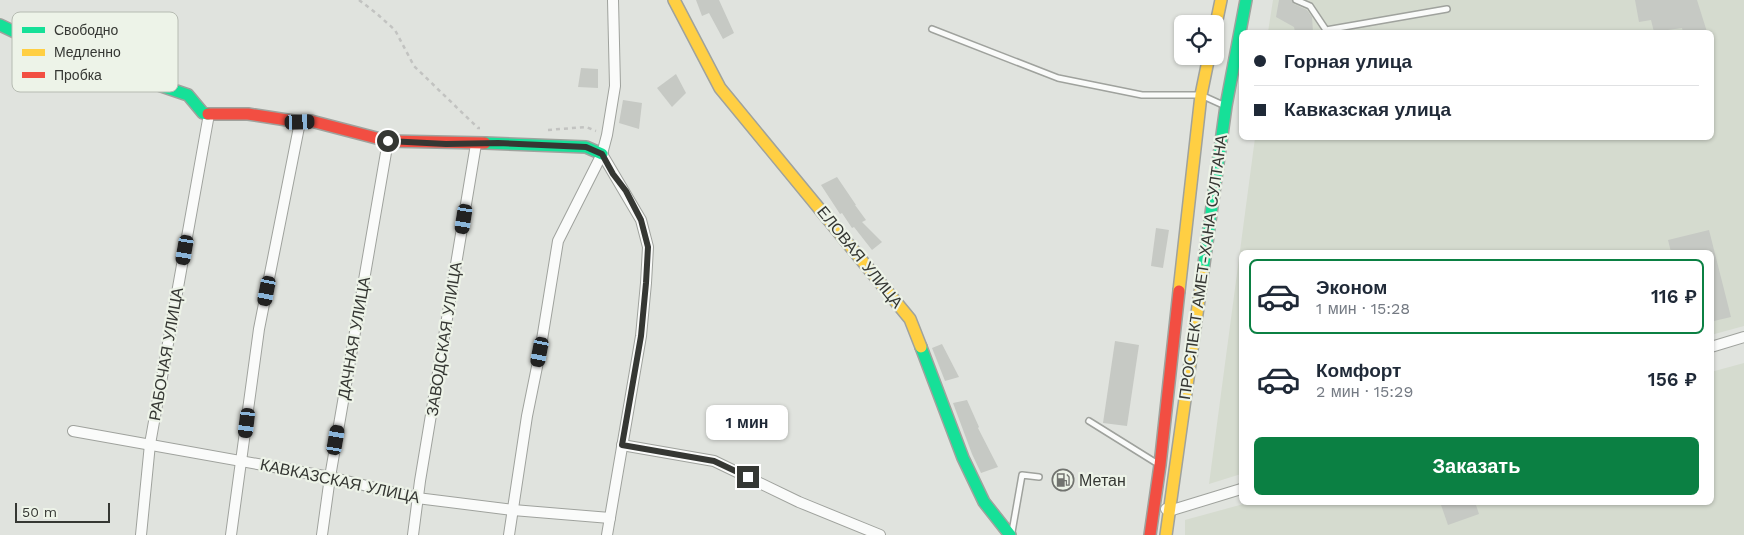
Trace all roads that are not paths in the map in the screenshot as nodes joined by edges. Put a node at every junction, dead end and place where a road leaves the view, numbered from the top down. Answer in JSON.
{"nodes":[{"id":1,"x":613,"y":0,"type":"edge"},
{"id":2,"x":674,"y":0,"type":"edge"},
{"id":3,"x":1221,"y":0,"type":"edge"},
{"id":4,"x":1246,"y":0,"type":"edge"},
{"id":5,"x":1296,"y":0,"type":"edge"},
{"id":6,"x":1446,"y":9,"type":"dead end"},
{"id":7,"x":1218,"y":15,"type":"edge"},
{"id":8,"x":0,"y":24,"type":"edge"},
{"id":9,"x":932,"y":29,"type":"dead end"},
{"id":10,"x":12,"y":30,"type":"edge"},
{"id":11,"x":1240,"y":30,"type":"edge"},
{"id":12,"x":1239,"y":37,"type":"edge"},
{"id":13,"x":1207,"y":65,"type":"edge"},
{"id":14,"x":178,"y":92,"type":"edge"},
{"id":15,"x":1201,"y":95,"type":"junction"},
{"id":16,"x":1226,"y":106,"type":"junction"},
{"id":17,"x":209,"y":114,"type":"junction"},
{"id":18,"x":300,"y":122,"type":"junction"},
{"id":19,"x":388,"y":141,"type":"junction"},
{"id":20,"x":476,"y":144,"type":"junction"},
{"id":21,"x":602,"y":154,"type":"junction"},
{"id":22,"x":1744,"y":337,"type":"edge"},
{"id":23,"x":1714,"y":346,"type":"edge"},
{"id":24,"x":1089,"y":421,"type":"dead end"},
{"id":25,"x":73,"y":431,"type":"dead end"},
{"id":26,"x":150,"y":444,"type":"junction"},
{"id":27,"x":622,"y":445,"type":"junction"},
{"id":28,"x":242,"y":460,"type":"junction"},
{"id":29,"x":1160,"y":465,"type":"junction"},
{"id":30,"x":1174,"y":476,"type":"junction"},
{"id":31,"x":1039,"y":477,"type":"dead end"},
{"id":32,"x":330,"y":478,"type":"junction"},
{"id":33,"x":1239,"y":490,"type":"edge"},
{"id":34,"x":417,"y":498,"type":"junction"},
{"id":35,"x":1154,"y":503,"type":"junction"},
{"id":36,"x":513,"y":510,"type":"junction"},
{"id":37,"x":1169,"y":510,"type":"junction"},
{"id":38,"x":610,"y":518,"type":"junction"},
{"id":39,"x":141,"y":535,"type":"edge"},
{"id":40,"x":231,"y":535,"type":"edge"},
{"id":41,"x":322,"y":535,"type":"edge"},
{"id":42,"x":413,"y":535,"type":"edge"},
{"id":43,"x":509,"y":535,"type":"edge"},
{"id":44,"x":607,"y":535,"type":"edge"},
{"id":45,"x":880,"y":535,"type":"edge"},
{"id":46,"x":1011,"y":535,"type":"edge"},
{"id":47,"x":1150,"y":535,"type":"edge"},
{"id":48,"x":1166,"y":535,"type":"edge"}],
"edges":[{"from":1,"to":21,"type":"street"},
{"from":2,"to":46,"type":"street","name":"ЕЛОВАЯ УЛИЦА"},
{"from":3,"to":7,"type":"street"},
{"from":4,"to":11,"type":"street","name":"ПРОСПЕКТ АМЕТ-ХАНА СУЛТАНА"},
{"from":5,"to":6,"type":"lane"},
{"from":8,"to":10,"type":"street"},
{"from":9,"to":15,"type":"lane"},
{"from":12,"to":16,"type":"street","name":"ПРОСПЕКТ АМЕТ-ХАНА СУЛТАНА"},
{"from":13,"to":15,"type":"street"},
{"from":14,"to":17,"type":"street"},
{"from":15,"to":16,"type":"lane"},
{"from":15,"to":29,"type":"street"},
{"from":16,"to":30,"type":"street","name":"ПРОСПЕКТ АМЕТ-ХАНА СУЛТАНА"},
{"from":17,"to":18,"type":"street"},
{"from":17,"to":26,"type":"street","name":"РАБОЧАЯ УЛИЦА"},
{"from":18,"to":19,"type":"street"},
{"from":18,"to":28,"type":"street"},
{"from":19,"to":20,"type":"street"},
{"from":19,"to":32,"type":"street","name":"ДАЧНАЯ УЛИЦА"},
{"from":20,"to":21,"type":"street"},
{"from":20,"to":34,"type":"street","name":"ЗАВОДСКАЯ УЛИЦА"},
{"from":21,"to":27,"type":"street"},
{"from":21,"to":36,"type":"street"},
{"from":22,"to":23,"type":"street"},
{"from":24,"to":29,"type":"lane"},
{"from":25,"to":26,"type":"street","name":"КАВКАЗСКАЯ УЛИЦА"},
{"from":26,"to":28,"type":"street","name":"КАВКАЗСКАЯ УЛИЦА"},
{"from":26,"to":39,"type":"street","name":"РАБОЧАЯ УЛИЦА"},
{"from":27,"to":38,"type":"street"},
{"from":27,"to":45,"type":"street"},
{"from":28,"to":32,"type":"street","name":"КАВКАЗСКАЯ УЛИЦА"},
{"from":28,"to":40,"type":"street"},
{"from":29,"to":30,"type":"lane"},
{"from":29,"to":35,"type":"street"},
{"from":30,"to":37,"type":"street","name":"ПРОСПЕКТ АМЕТ-ХАНА СУЛТАНА"},
{"from":31,"to":46,"type":"lane"},
{"from":32,"to":34,"type":"street","name":"КАВКАЗСКАЯ УЛИЦА"},
{"from":32,"to":41,"type":"street","name":"ДАЧНАЯ УЛИЦА"},
{"from":33,"to":37,"type":"street"},
{"from":34,"to":36,"type":"street","name":"КАВКАЗСКАЯ УЛИЦА"},
{"from":34,"to":42,"type":"street","name":"ЗАВОДСКАЯ УЛИЦА"},
{"from":35,"to":37,"type":"street"},
{"from":35,"to":47,"type":"street"},
{"from":36,"to":38,"type":"street","name":"КАВКАЗСКАЯ УЛИЦА"},
{"from":36,"to":43,"type":"street"},
{"from":37,"to":48,"type":"street","name":"ПРОСПЕКТ АМЕТ-ХАНА СУЛТАНА"},
{"from":38,"to":44,"type":"street"}]}
